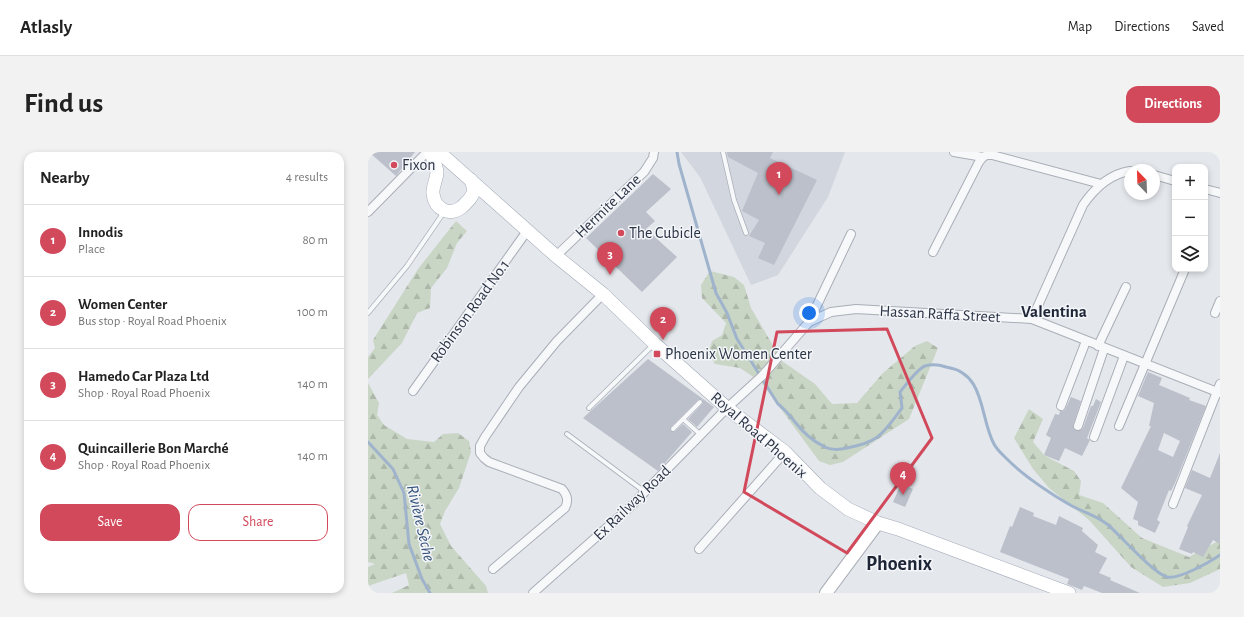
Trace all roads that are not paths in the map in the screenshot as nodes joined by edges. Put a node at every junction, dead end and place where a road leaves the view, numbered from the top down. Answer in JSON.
{"nodes":[{"id":1,"x":427,"y":152,"type":"edge"},
{"id":2,"x":654,"y":152,"type":"edge"},
{"id":3,"x":723,"y":152,"type":"edge"},
{"id":4,"x":954,"y":152,"type":"edge"},
{"id":5,"x":437,"y":153,"type":"edge"},
{"id":6,"x":983,"y":157,"type":"junction"},
{"id":7,"x":1124,"y":173,"type":"edge"},
{"id":8,"x":1160,"y":177,"type":"edge"},
{"id":9,"x":471,"y":180,"type":"junction"},
{"id":10,"x":1172,"y":180,"type":"edge"},
{"id":11,"x":1102,"y":184,"type":"junction"},
{"id":12,"x":1208,"y":190,"type":"edge"},
{"id":13,"x":1220,"y":193,"type":"edge"},
{"id":14,"x":469,"y":200,"type":"junction"},
{"id":15,"x":495,"y":202,"type":"junction"},
{"id":16,"x":444,"y":211,"type":"junction"},
{"id":17,"x":368,"y":212,"type":"edge"},
{"id":18,"x":527,"y":231,"type":"junction"},
{"id":19,"x":746,"y":233,"type":"dead end"},
{"id":20,"x":851,"y":234,"type":"dead end"},
{"id":21,"x":933,"y":252,"type":"dead end"},
{"id":22,"x":556,"y":256,"type":"junction"},
{"id":23,"x":1184,"y":272,"type":"edge"},
{"id":24,"x":1126,"y":287,"type":"dead end"},
{"id":25,"x":602,"y":294,"type":"junction"},
{"id":26,"x":1220,"y":302,"type":"edge"},
{"id":27,"x":368,"y":313,"type":"edge"},
{"id":28,"x":1214,"y":313,"type":"dead end"},
{"id":29,"x":1032,"y":319,"type":"junction"},
{"id":30,"x":809,"y":322,"type":"junction"},
{"id":31,"x":1086,"y":341,"type":"junction"},
{"id":32,"x":655,"y":344,"type":"junction"},
{"id":33,"x":1101,"y":347,"type":"junction"},
{"id":34,"x":1124,"y":356,"type":"junction"},
{"id":35,"x":1144,"y":364,"type":"junction"},
{"id":36,"x":414,"y":390,"type":"dead end"},
{"id":37,"x":1219,"y":390,"type":"edge"},
{"id":38,"x":700,"y":402,"type":"dead end"},
{"id":39,"x":1061,"y":406,"type":"dead end"},
{"id":40,"x":589,"y":408,"type":"dead end"},
{"id":41,"x":728,"y":408,"type":"junction"},
{"id":42,"x":683,"y":419,"type":"junction"},
{"id":43,"x":1078,"y":426,"type":"dead end"},
{"id":44,"x":1119,"y":426,"type":"dead end"},
{"id":45,"x":674,"y":429,"type":"dead end"},
{"id":46,"x":567,"y":434,"type":"dead end"},
{"id":47,"x":701,"y":436,"type":"junction"},
{"id":48,"x":1094,"y":437,"type":"dead end"},
{"id":49,"x":785,"y":452,"type":"junction"},
{"id":50,"x":645,"y":492,"type":"junction"},
{"id":51,"x":1173,"y":504,"type":"dead end"},
{"id":52,"x":878,"y":523,"type":"junction"},
{"id":53,"x":700,"y":549,"type":"dead end"},
{"id":54,"x":493,"y":569,"type":"dead end"},
{"id":55,"x":533,"y":593,"type":"edge"},
{"id":56,"x":826,"y":593,"type":"edge"},
{"id":57,"x":1069,"y":593,"type":"edge"}],
"edges":[{"from":1,"to":17,"type":"street"},
{"from":2,"to":22,"type":"street","name":"Hermite Lane"},
{"from":3,"to":19,"type":"lane"},
{"from":4,"to":6,"type":"street"},
{"from":5,"to":9,"type":"main road","name":"Royal Road Phoenix"},
{"from":5,"to":16,"type":"main road"},
{"from":6,"to":11,"type":"street"},
{"from":6,"to":21,"type":"street"},
{"from":7,"to":11,"type":"street"},
{"from":8,"to":10,"type":"street"},
{"from":9,"to":14,"type":"main road"},
{"from":9,"to":15,"type":"main road","name":"Royal Road Phoenix"},
{"from":11,"to":29,"type":"street"},
{"from":12,"to":13,"type":"street"},
{"from":14,"to":15,"type":"main road"},
{"from":14,"to":16,"type":"main road"},
{"from":15,"to":18,"type":"main road","name":"Royal Road Phoenix"},
{"from":16,"to":27,"type":"lane"},
{"from":18,"to":22,"type":"main road","name":"Royal Road Phoenix"},
{"from":18,"to":36,"type":"street","name":"Robinson Road No.1"},
{"from":20,"to":30,"type":"street"},
{"from":22,"to":25,"type":"main road","name":"Royal Road Phoenix"},
{"from":23,"to":35,"type":"street"},
{"from":24,"to":33,"type":"street"},
{"from":25,"to":32,"type":"main road","name":"Royal Road Phoenix"},
{"from":25,"to":54,"type":"street"},
{"from":26,"to":28,"type":"street"},
{"from":29,"to":30,"type":"street","name":"Hassan Raffa Street"},
{"from":29,"to":31,"type":"street","name":"Hassan Raffa Street"},
{"from":30,"to":41,"type":"street","name":"Hassan Raffa Street"},
{"from":31,"to":33,"type":"street","name":"Hassan Raffa Street"},
{"from":31,"to":39,"type":"street"},
{"from":32,"to":40,"type":"lane"},
{"from":32,"to":41,"type":"main road","name":"Royal Road Phoenix"},
{"from":33,"to":34,"type":"street","name":"Hassan Raffa Street"},
{"from":33,"to":43,"type":"street"},
{"from":34,"to":35,"type":"street","name":"Hassan Raffa Street"},
{"from":34,"to":48,"type":"street"},
{"from":35,"to":37,"type":"street","name":"Hassan Raffa Street"},
{"from":35,"to":44,"type":"street"},
{"from":37,"to":51,"type":"street"},
{"from":38,"to":42,"type":"lane"},
{"from":41,"to":47,"type":"street","name":"Ex Railway Road"},
{"from":41,"to":49,"type":"main road","name":"Royal Road Phoenix"},
{"from":42,"to":45,"type":"lane"},
{"from":42,"to":47,"type":"lane"},
{"from":46,"to":50,"type":"lane"},
{"from":47,"to":50,"type":"street","name":"Ex Railway Road"},
{"from":49,"to":52,"type":"main road","name":"Royal Road Phoenix"},
{"from":49,"to":53,"type":"street"},
{"from":50,"to":55,"type":"street","name":"Ex Railway Road"},
{"from":52,"to":56,"type":"main road"},
{"from":52,"to":57,"type":"main road","name":"Royal Road Phoenix"}]}
